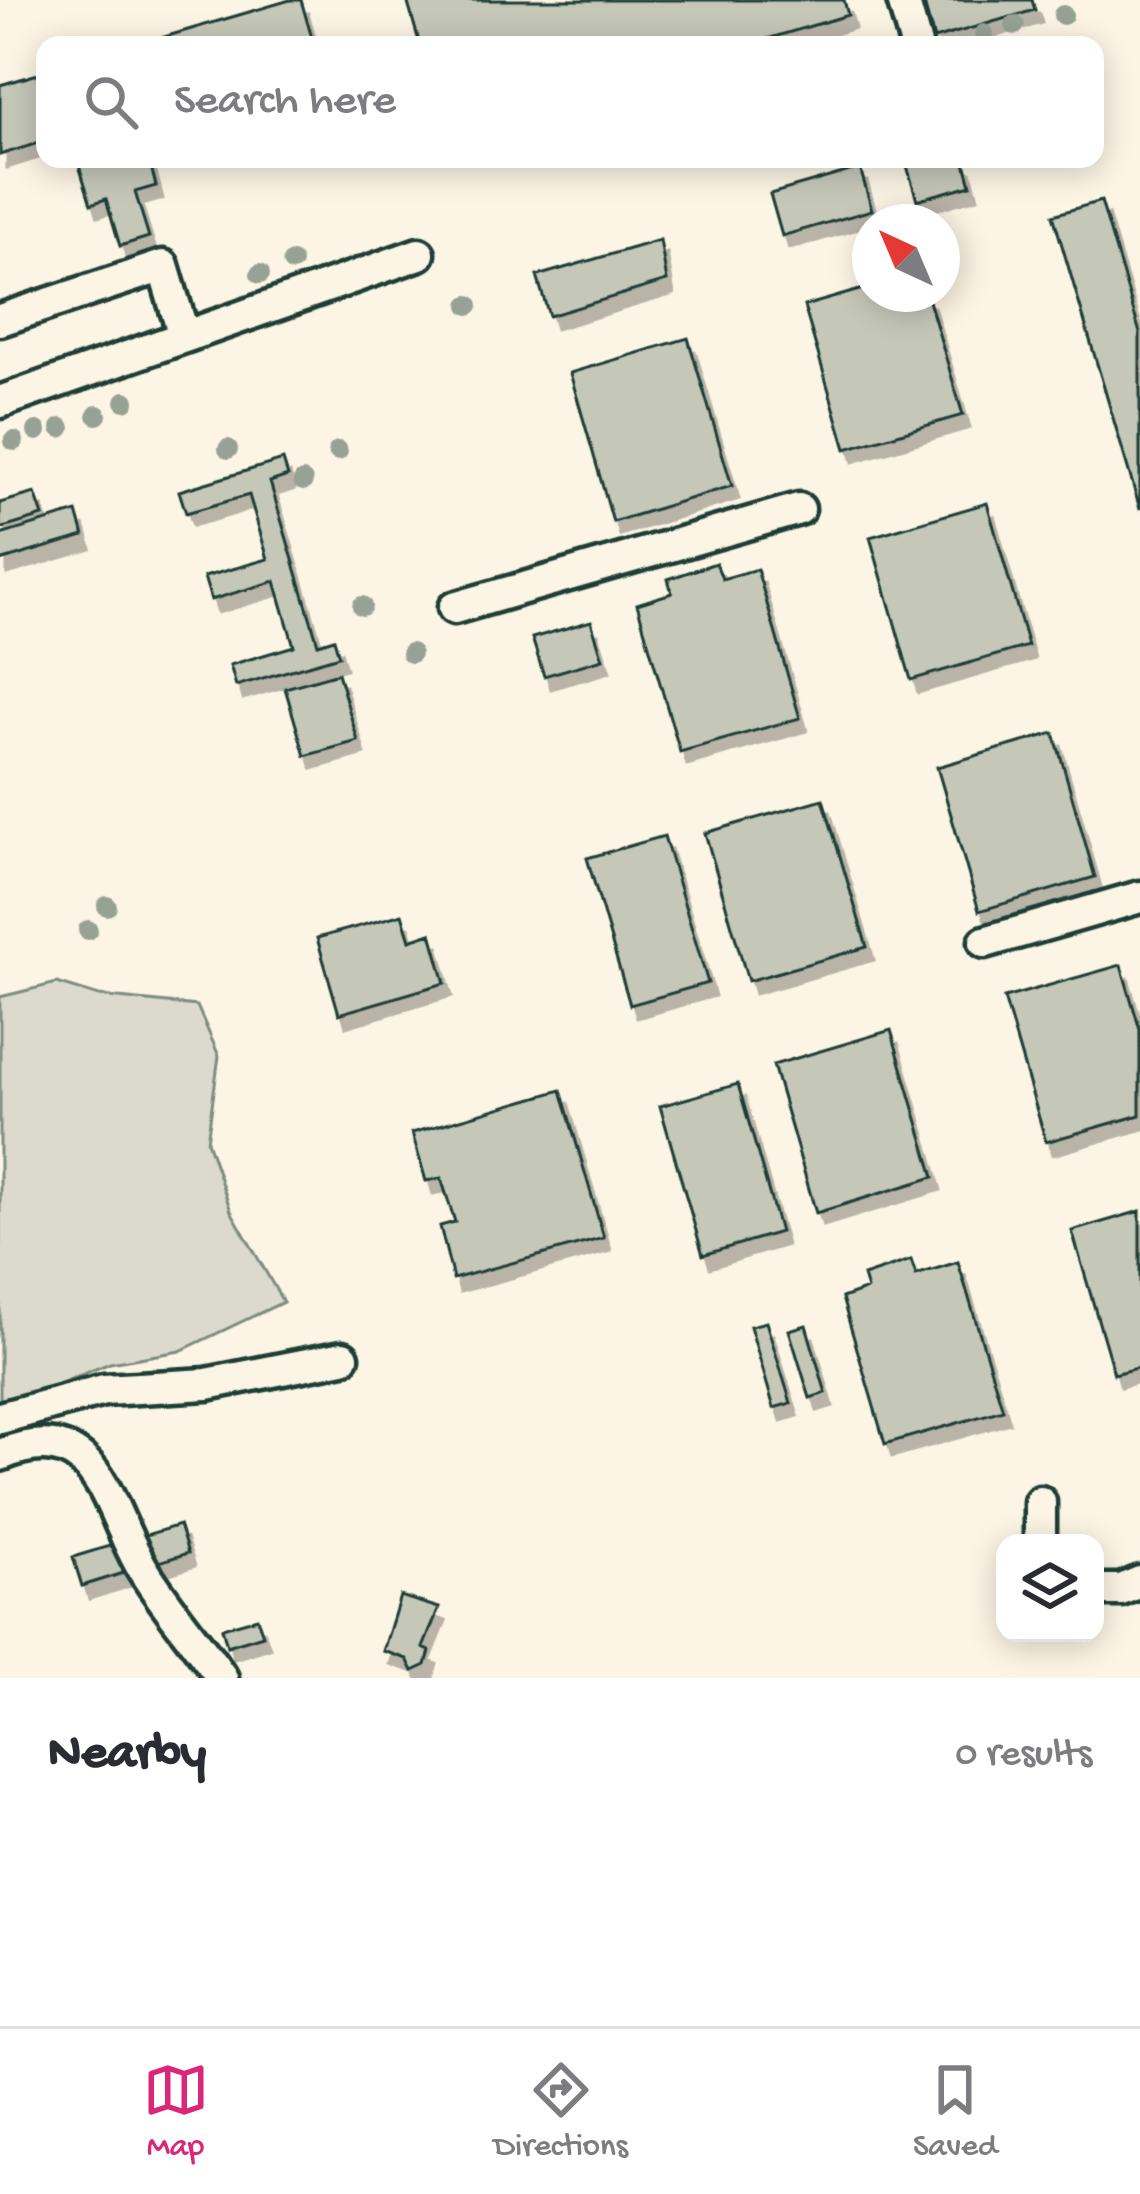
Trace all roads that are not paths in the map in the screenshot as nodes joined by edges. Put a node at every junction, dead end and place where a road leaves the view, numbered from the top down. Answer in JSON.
{"nodes":[{"id":1,"x":902,"y":0,"type":"edge"},
{"id":2,"x":913,"y":36,"type":"edge"},
{"id":3,"x":419,"y":254,"type":"dead end"},
{"id":4,"x":0,"y":320,"type":"edge"},
{"id":5,"x":184,"y":336,"type":"junction"},
{"id":6,"x":0,"y":402,"type":"edge"},
{"id":7,"x":799,"y":509,"type":"dead end"},
{"id":8,"x":454,"y":608,"type":"dead end"},
{"id":9,"x":1140,"y":897,"type":"edge"},
{"id":10,"x":985,"y":942,"type":"dead end"},
{"id":11,"x":343,"y":1357,"type":"dead end"},
{"id":12,"x":0,"y":1418,"type":"edge"},
{"id":13,"x":0,"y":1455,"type":"edge"},
{"id":14,"x":1040,"y":1502,"type":"dead end"},
{"id":15,"x":1040,"y":1534,"type":"edge"},
{"id":16,"x":1140,"y":1582,"type":"edge"},
{"id":17,"x":1104,"y":1588,"type":"edge"},
{"id":18,"x":222,"y":1678,"type":"edge"}],
"edges":[{"from":1,"to":2,"type":"lane"},
{"from":3,"to":5,"type":"lane"},
{"from":4,"to":5,"type":"lane"},
{"from":5,"to":6,"type":"lane"},
{"from":7,"to":8,"type":"lane"},
{"from":9,"to":10,"type":"lane"},
{"from":11,"to":12,"type":"lane"},
{"from":13,"to":18,"type":"lane"},
{"from":14,"to":15,"type":"lane"},
{"from":16,"to":17,"type":"lane"}]}
